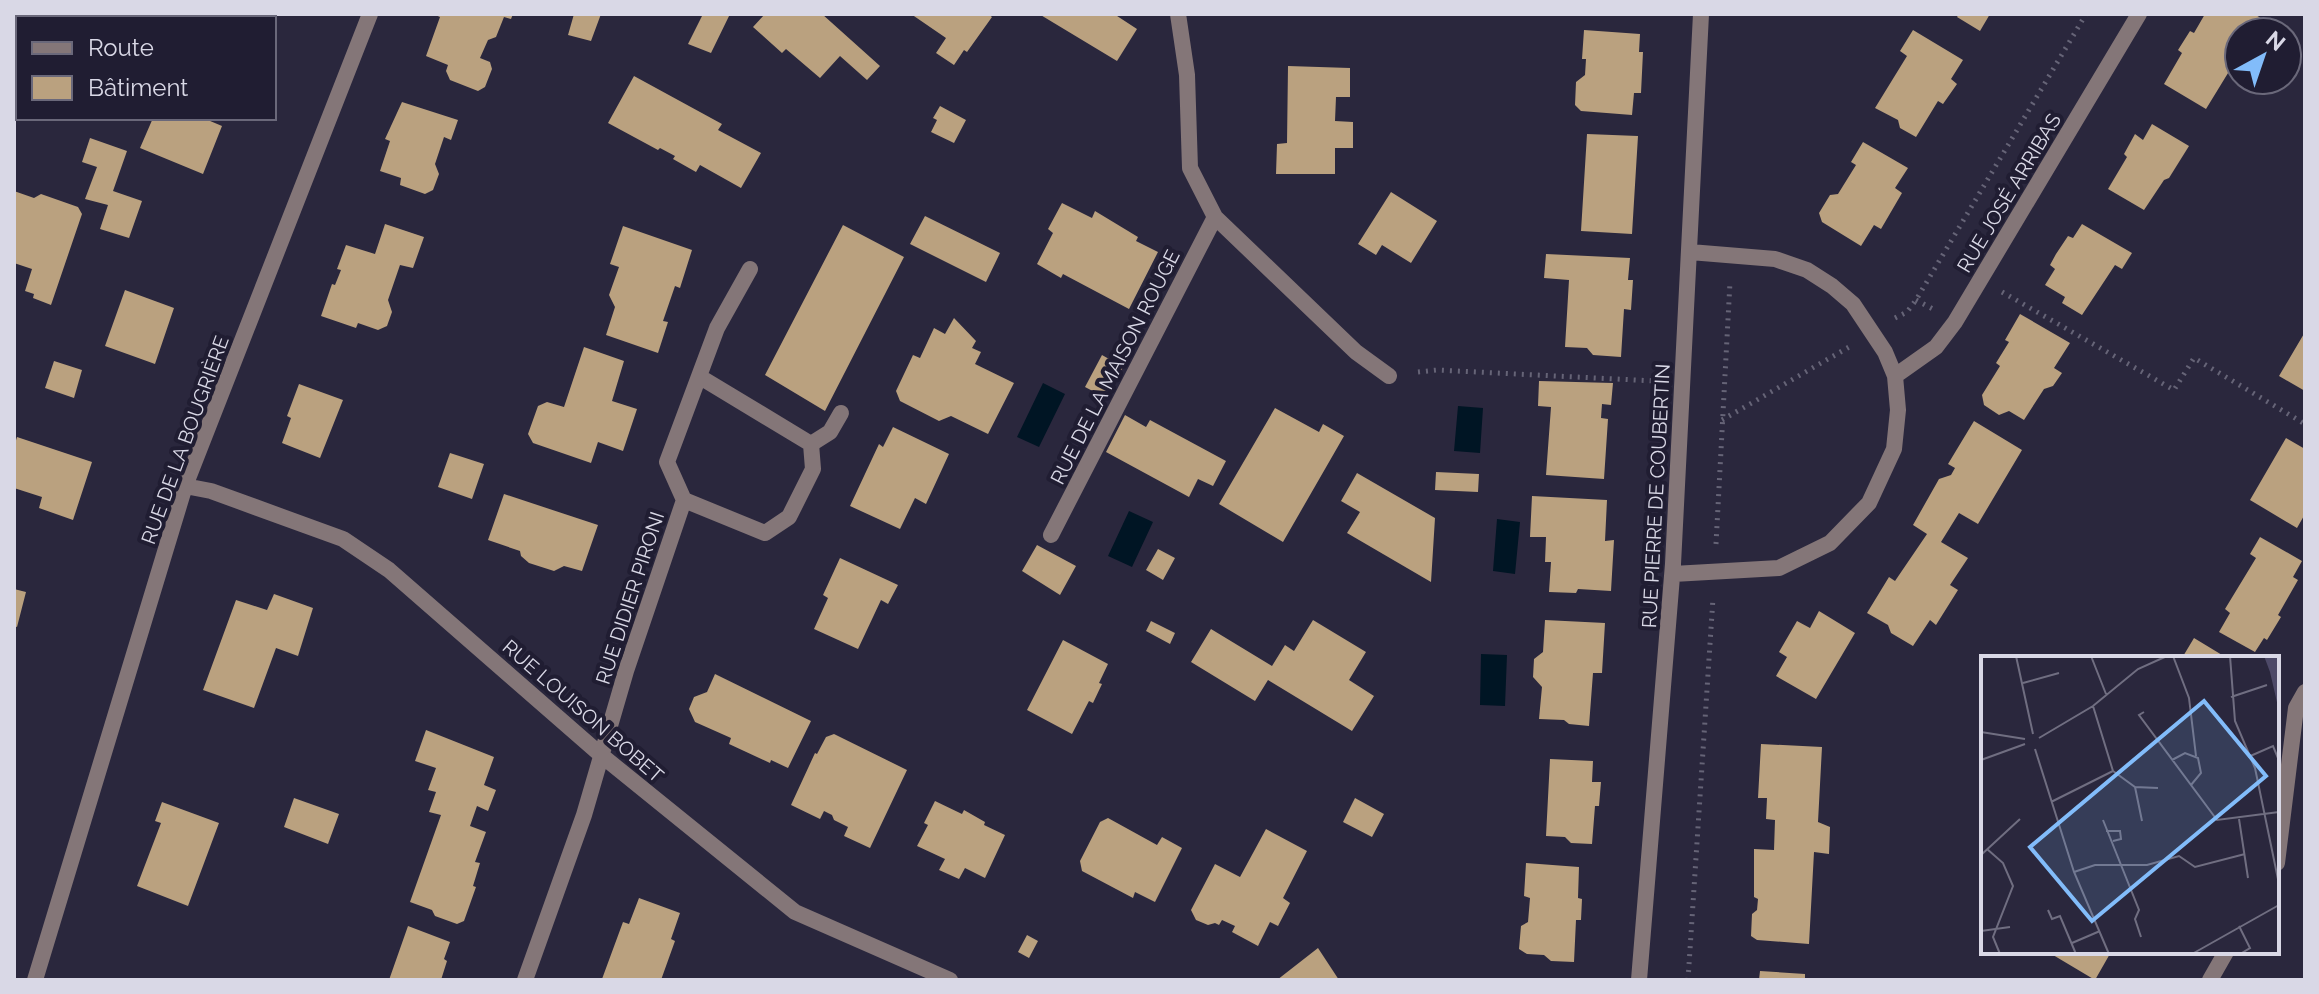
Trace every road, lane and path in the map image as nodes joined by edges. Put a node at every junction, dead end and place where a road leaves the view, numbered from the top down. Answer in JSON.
{"nodes":[{"id":1,"x":370,"y":14,"type":"edge"},
{"id":2,"x":1178,"y":14,"type":"edge"},
{"id":3,"x":1701,"y":14,"type":"edge"},
{"id":4,"x":2086,"y":14,"type":"edge"},
{"id":5,"x":2139,"y":14,"type":"edge"},
{"id":6,"x":1215,"y":217,"type":"junction"},
{"id":7,"x":1690,"y":252,"type":"junction"},
{"id":8,"x":1732,"y":254,"type":"junction"},
{"id":9,"x":750,"y":269,"type":"dead end"},
{"id":10,"x":1995,"y":289,"type":"dead end"},
{"id":11,"x":1916,"y":300,"type":"junction"},
{"id":12,"x":1955,"y":322,"type":"junction"},
{"id":13,"x":1868,"y":328,"type":"junction"},
{"id":14,"x":1389,"y":376,"type":"joint"},
{"id":15,"x":1895,"y":376,"type":"junction"},
{"id":16,"x":700,"y":377,"type":"junction"},
{"id":17,"x":1683,"y":382,"type":"junction"},
{"id":18,"x":841,"y":413,"type":"dead end"},
{"id":19,"x":1721,"y":420,"type":"junction"},
{"id":20,"x":2305,"y":424,"type":"edge"},
{"id":21,"x":811,"y":444,"type":"junction"},
{"id":22,"x":185,"y":486,"type":"junction"},
{"id":23,"x":684,"y":500,"type":"junction"},
{"id":24,"x":1051,"y":535,"type":"dead end"},
{"id":25,"x":1715,"y":572,"type":"junction"},
{"id":26,"x":1673,"y":574,"type":"junction"},
{"id":27,"x":2305,"y":692,"type":"edge"},
{"id":28,"x":2299,"y":730,"type":"edge"},
{"id":29,"x":601,"y":755,"type":"junction"},
{"id":30,"x":2279,"y":851,"type":"edge"},
{"id":31,"x":2225,"y":954,"type":"edge"},
{"id":32,"x":35,"y":980,"type":"edge"},
{"id":33,"x":525,"y":980,"type":"edge"},
{"id":34,"x":950,"y":980,"type":"edge"},
{"id":35,"x":1639,"y":980,"type":"edge"},
{"id":36,"x":1688,"y":980,"type":"edge"},
{"id":37,"x":2210,"y":980,"type":"edge"}],
"edges":[{"from":1,"to":22,"type":"street","name":"RUE DE LA BOUGRIÈRE"},
{"from":2,"to":6,"type":"street"},
{"from":3,"to":7,"type":"street","name":"RUE PIERRE DE COUBERTIN"},
{"from":4,"to":11,"type":"path"},
{"from":5,"to":12,"type":"street","name":"RUE JOSÉ ARRIBAS"},
{"from":6,"to":14,"type":"street"},
{"from":6,"to":24,"type":"street","name":"RUE DE LA MAISON ROUGE"},
{"from":7,"to":8,"type":"street"},
{"from":7,"to":17,"type":"street","name":"RUE PIERRE DE COUBERTIN"},
{"from":8,"to":13,"type":"street"},
{"from":8,"to":19,"type":"path"},
{"from":9,"to":16,"type":"street","name":"RUE DIDIER PIRONI"},
{"from":10,"to":20,"type":"path"},
{"from":11,"to":12,"type":"path"},
{"from":11,"to":13,"type":"path"},
{"from":12,"to":15,"type":"street","name":"RUE JOSÉ ARRIBAS"},
{"from":13,"to":15,"type":"street"},
{"from":13,"to":19,"type":"path"},
{"from":14,"to":17,"type":"path"},
{"from":15,"to":25,"type":"street"},
{"from":16,"to":21,"type":"street"},
{"from":16,"to":23,"type":"street","name":"RUE DIDIER PIRONI"},
{"from":17,"to":26,"type":"street","name":"RUE PIERRE DE COUBERTIN"},
{"from":18,"to":21,"type":"street"},
{"from":19,"to":25,"type":"path"},
{"from":21,"to":23,"type":"street","name":"RUE DIDIER PIRONI"},
{"from":22,"to":29,"type":"street","name":"RUE LOUISON BOBET"},
{"from":22,"to":32,"type":"street","name":"RUE DE LA BOUGRIÈRE"},
{"from":23,"to":29,"type":"street","name":"RUE DIDIER PIRONI"},
{"from":25,"to":26,"type":"street"},
{"from":25,"to":36,"type":"path"},
{"from":26,"to":35,"type":"street","name":"RUE PIERRE DE COUBERTIN"},
{"from":27,"to":28,"type":"street"},
{"from":28,"to":30,"type":"street"},
{"from":29,"to":33,"type":"street","name":"RUE DIDIER PIRONI"},
{"from":29,"to":34,"type":"street","name":"RUE LOUISON BOBET"},
{"from":31,"to":37,"type":"street"}]}
